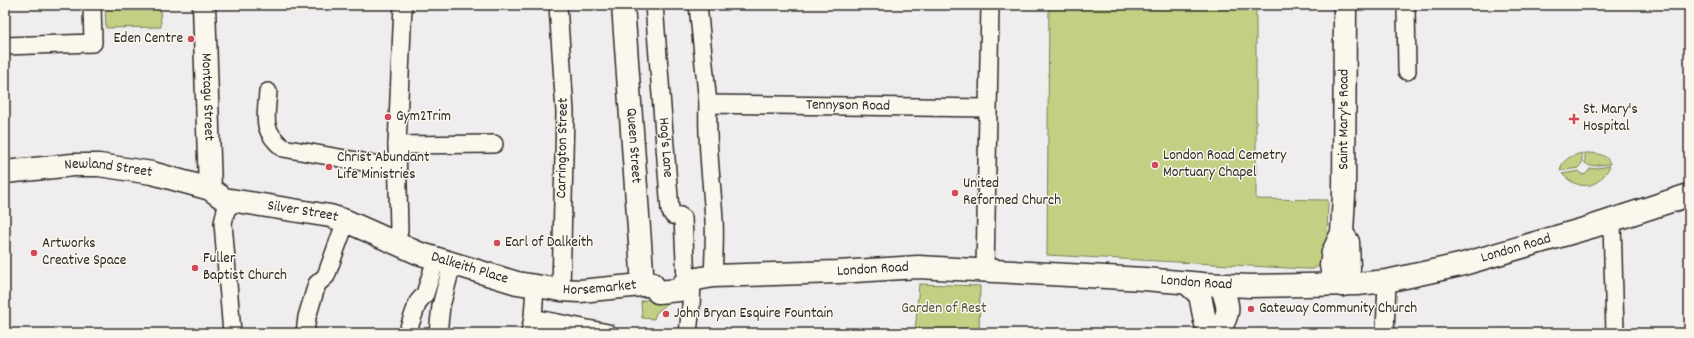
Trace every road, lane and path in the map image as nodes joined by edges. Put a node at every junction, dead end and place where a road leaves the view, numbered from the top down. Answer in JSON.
{"nodes":[{"id":1,"x":92,"y":5,"type":"edge"},
{"id":2,"x":204,"y":5,"type":"edge"},
{"id":3,"x":403,"y":5,"type":"edge"},
{"id":4,"x":558,"y":5,"type":"edge"},
{"id":5,"x":623,"y":5,"type":"edge"},
{"id":6,"x":654,"y":5,"type":"edge"},
{"id":7,"x":698,"y":5,"type":"edge"},
{"id":8,"x":990,"y":5,"type":"edge"},
{"id":9,"x":1345,"y":5,"type":"edge"},
{"id":10,"x":1406,"y":5,"type":"edge"},
{"id":11,"x":5,"y":46,"type":"edge"},
{"id":12,"x":1407,"y":72,"type":"dead end"},
{"id":13,"x":268,"y":92,"type":"dead end"},
{"id":14,"x":708,"y":104,"type":"junction"},
{"id":15,"x":987,"y":108,"type":"junction"},
{"id":16,"x":397,"y":144,"type":"junction"},
{"id":17,"x":494,"y":144,"type":"dead end"},
{"id":18,"x":397,"y":168,"type":"junction"},
{"id":19,"x":5,"y":172,"type":"edge"},
{"id":20,"x":210,"y":182,"type":"junction"},
{"id":21,"x":1689,"y":195,"type":"edge"},
{"id":22,"x":234,"y":201,"type":"junction"},
{"id":23,"x":1612,"y":220,"type":"junction"},
{"id":24,"x":346,"y":221,"type":"junction"},
{"id":25,"x":394,"y":242,"type":"junction"},
{"id":26,"x":444,"y":261,"type":"junction"},
{"id":27,"x":985,"y":271,"type":"junction"},
{"id":28,"x":697,"y":279,"type":"junction"},
{"id":29,"x":1387,"y":281,"type":"junction"},
{"id":30,"x":1186,"y":283,"type":"junction"},
{"id":31,"x":647,"y":285,"type":"junction"},
{"id":32,"x":1221,"y":285,"type":"junction"},
{"id":33,"x":1342,"y":285,"type":"junction"},
{"id":34,"x":1250,"y":286,"type":"junction"},
{"id":35,"x":548,"y":288,"type":"junction"},
{"id":36,"x":1228,"y":308,"type":"junction"},
{"id":37,"x":531,"y":326,"type":"edge"},
{"id":38,"x":567,"y":329,"type":"edge"},
{"id":39,"x":1213,"y":332,"type":"edge"},
{"id":40,"x":232,"y":333,"type":"edge"},
{"id":41,"x":305,"y":333,"type":"edge"},
{"id":42,"x":407,"y":333,"type":"edge"},
{"id":43,"x":438,"y":333,"type":"edge"},
{"id":44,"x":608,"y":333,"type":"edge"},
{"id":45,"x":688,"y":333,"type":"edge"},
{"id":46,"x":1385,"y":333,"type":"edge"},
{"id":47,"x":1615,"y":333,"type":"edge"}],
"edges":[{"from":1,"to":11,"type":"street"},
{"from":2,"to":20,"type":"main road","name":"Montagu Street"},
{"from":3,"to":16,"type":"street"},
{"from":4,"to":35,"type":"street","name":"Carrington Street"},
{"from":5,"to":31,"type":"main road","name":"Queen Street"},
{"from":6,"to":28,"type":"street","name":"Hog's Lane"},
{"from":7,"to":14,"type":"street"},
{"from":8,"to":15,"type":"street"},
{"from":9,"to":33,"type":"main road","name":"Saint Mary's Road"},
{"from":10,"to":12,"type":"street"},
{"from":13,"to":18,"type":"street"},
{"from":14,"to":15,"type":"street","name":"Tennyson Road"},
{"from":14,"to":28,"type":"street"},
{"from":15,"to":27,"type":"street"},
{"from":16,"to":17,"type":"street"},
{"from":16,"to":18,"type":"street"},
{"from":18,"to":25,"type":"street"},
{"from":19,"to":20,"type":"main road","name":"Newland Street"},
{"from":20,"to":22,"type":"main road","name":"Silver Street"},
{"from":21,"to":23,"type":"main road","name":"London Road"},
{"from":22,"to":24,"type":"main road","name":"Silver Street"},
{"from":22,"to":40,"type":"street"},
{"from":23,"to":29,"type":"main road","name":"London Road"},
{"from":23,"to":47,"type":"street"},
{"from":24,"to":25,"type":"main road","name":"Silver Street"},
{"from":24,"to":41,"type":"street"},
{"from":25,"to":26,"type":"main road","name":"Dalkeith Place"},
{"from":26,"to":35,"type":"main road","name":"Dalkeith Place"},
{"from":26,"to":42,"type":"street"},
{"from":26,"to":43,"type":"street"},
{"from":27,"to":28,"type":"main road","name":"London Road"},
{"from":27,"to":30,"type":"main road","name":"London Road"},
{"from":28,"to":31,"type":"main road","name":"Horsemarket"},
{"from":28,"to":45,"type":"street"},
{"from":29,"to":33,"type":"main road","name":"London Road"},
{"from":29,"to":46,"type":"street"},
{"from":30,"to":32,"type":"main road","name":"London Road"},
{"from":30,"to":39,"type":"main road"},
{"from":31,"to":35,"type":"main road","name":"Horsemarket"},
{"from":32,"to":34,"type":"main road","name":"London Road"},
{"from":32,"to":36,"type":"main road"},
{"from":32,"to":39,"type":"main road"},
{"from":33,"to":34,"type":"main road","name":"London Road"},
{"from":34,"to":36,"type":"main road"},
{"from":35,"to":37,"type":"street"},
{"from":36,"to":39,"type":"main road"},
{"from":37,"to":38,"type":"street"},
{"from":38,"to":44,"type":"street"}]}
